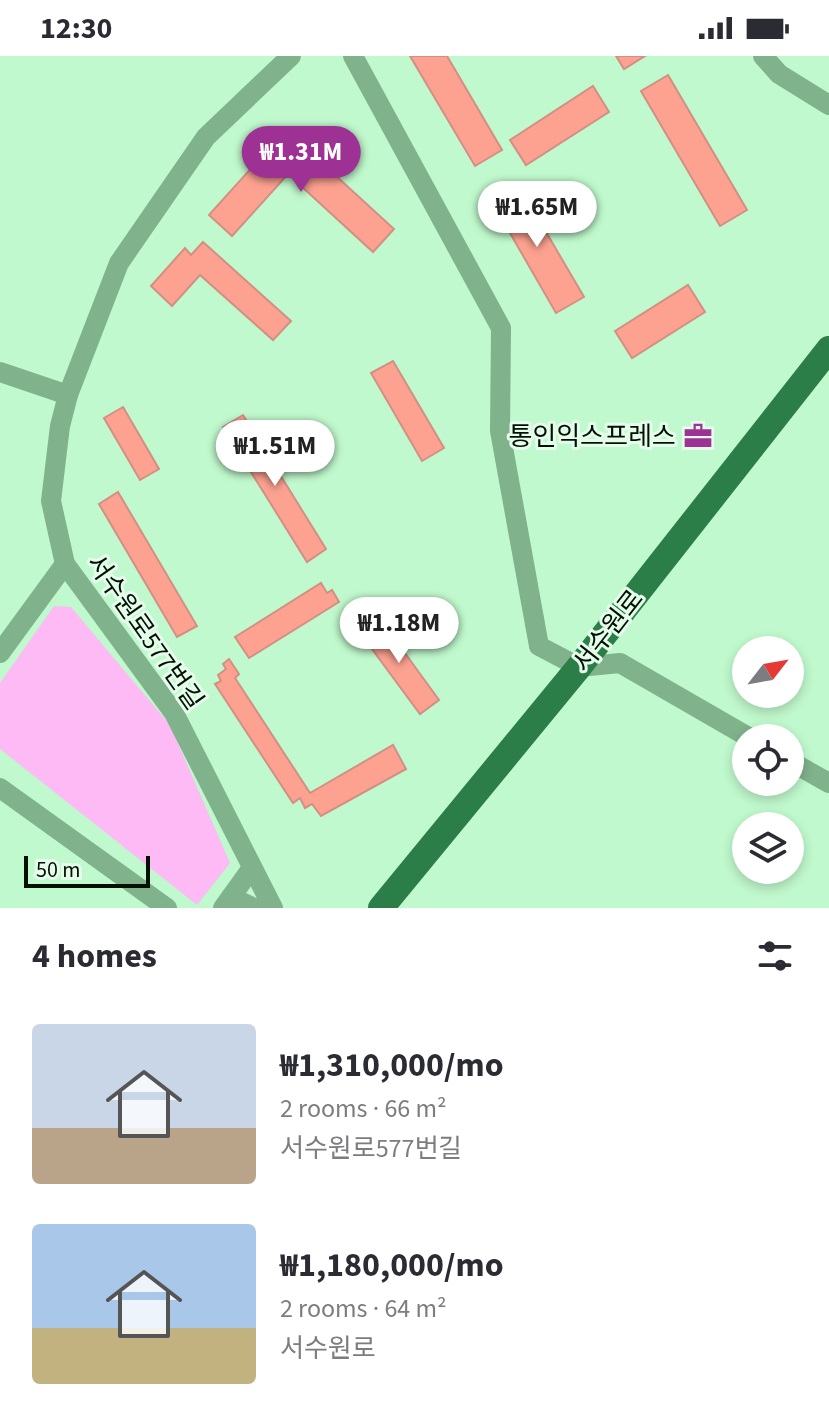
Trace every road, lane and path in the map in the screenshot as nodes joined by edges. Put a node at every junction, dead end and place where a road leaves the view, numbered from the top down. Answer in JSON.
{"nodes":[{"id":1,"x":291,"y":56,"type":"edge"},
{"id":2,"x":353,"y":56,"type":"edge"},
{"id":3,"x":763,"y":56,"type":"edge"},
{"id":4,"x":829,"y":105,"type":"edge"},
{"id":5,"x":829,"y":349,"type":"edge"},
{"id":6,"x":0,"y":372,"type":"edge"},
{"id":7,"x":68,"y":395,"type":"junction"},
{"id":8,"x":65,"y":564,"type":"junction"},
{"id":9,"x":0,"y":653,"type":"edge"},
{"id":10,"x":579,"y":667,"type":"junction"},
{"id":11,"x":732,"y":728,"type":"edge"},
{"id":12,"x":804,"y":769,"type":"edge"},
{"id":13,"x":829,"y":783,"type":"edge"},
{"id":14,"x":0,"y":788,"type":"edge"},
{"id":15,"x":251,"y":869,"type":"junction"},
{"id":16,"x":227,"y":903,"type":"edge"},
{"id":17,"x":167,"y":908,"type":"edge"},
{"id":18,"x":254,"y":908,"type":"edge"},
{"id":19,"x":273,"y":908,"type":"edge"},
{"id":20,"x":381,"y":908,"type":"edge"}],
"edges":[{"from":1,"to":7,"type":"street","name":"서수원로577번길"},
{"from":2,"to":10,"type":"street"},
{"from":3,"to":4,"type":"street"},
{"from":5,"to":10,"type":"main road","name":"서수원로"},
{"from":6,"to":7,"type":"street"},
{"from":7,"to":8,"type":"street","name":"서수원로577번길"},
{"from":8,"to":9,"type":"street"},
{"from":8,"to":15,"type":"street","name":"서수원로577번길"},
{"from":10,"to":11,"type":"street"},
{"from":10,"to":20,"type":"main road","name":"서수원로"},
{"from":12,"to":13,"type":"street"},
{"from":14,"to":17,"type":"street"},
{"from":15,"to":16,"type":"street"},
{"from":15,"to":19,"type":"street","name":"서수원로577번길"},
{"from":16,"to":18,"type":"street"}]}
